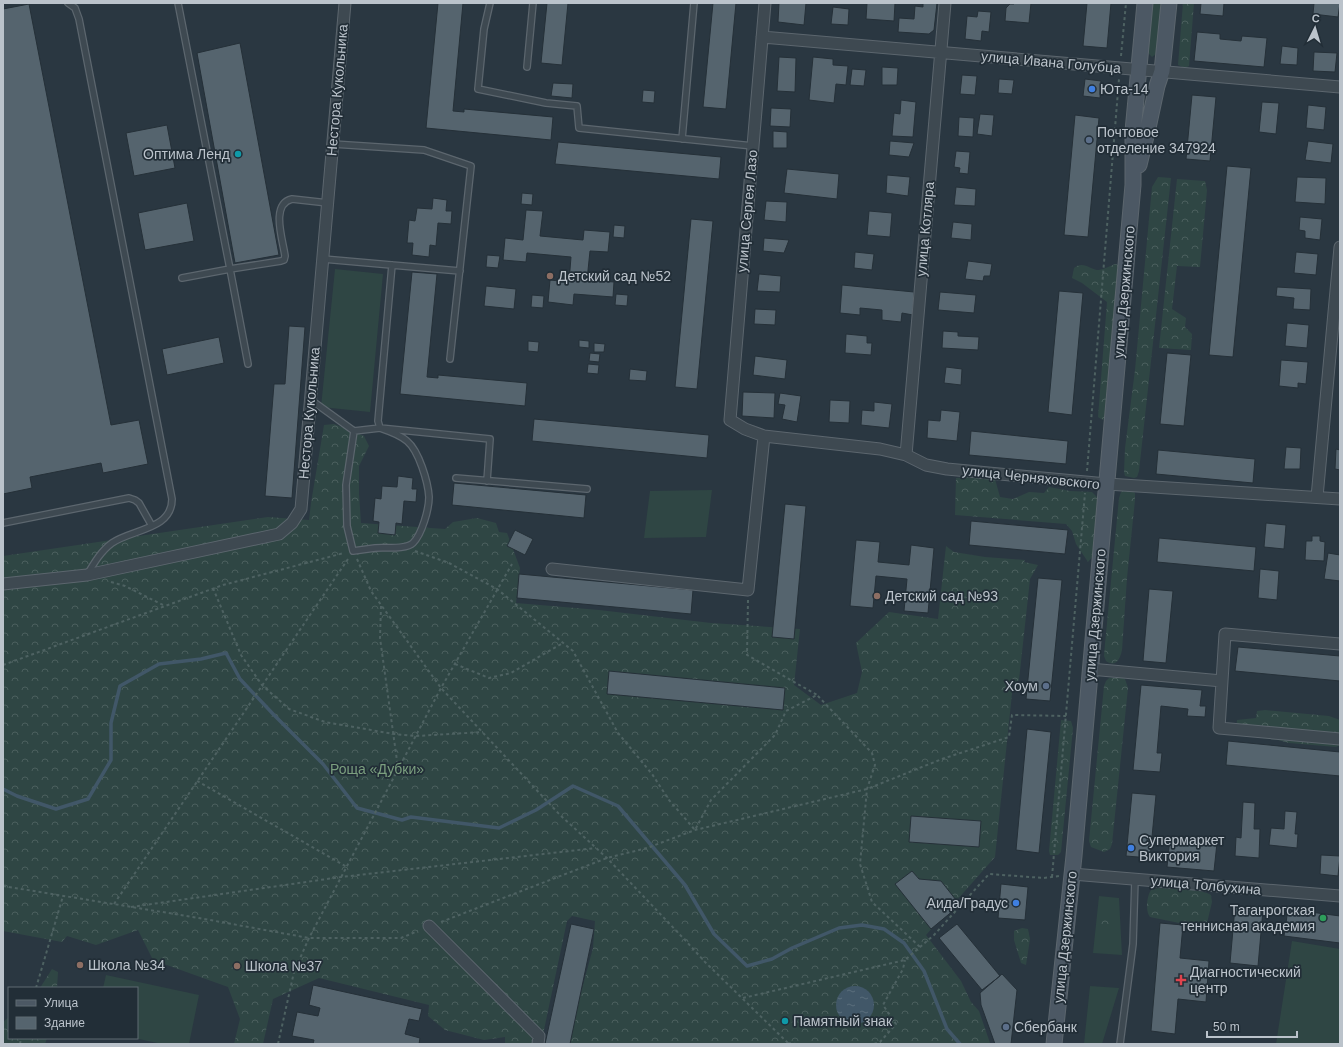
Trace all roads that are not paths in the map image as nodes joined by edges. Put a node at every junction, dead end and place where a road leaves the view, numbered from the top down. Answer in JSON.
{"nodes":[{"id":1,"x":68,"y":3,"type":"edge"},
{"id":2,"x":178,"y":3,"type":"edge"},
{"id":3,"x":345,"y":3,"type":"edge"},
{"id":4,"x":490,"y":3,"type":"edge"},
{"id":5,"x":533,"y":3,"type":"edge"},
{"id":6,"x":694,"y":3,"type":"edge"},
{"id":7,"x":765,"y":3,"type":"edge"},
{"id":8,"x":945,"y":3,"type":"edge"},
{"id":9,"x":1145,"y":3,"type":"edge"},
{"id":10,"x":1169,"y":3,"type":"edge"},
{"id":11,"x":762,"y":37,"type":"junction"},
{"id":12,"x":941,"y":53,"type":"junction"},
{"id":13,"x":527,"y":67,"type":"dead end"},
{"id":14,"x":1138,"y":69,"type":"junction"},
{"id":15,"x":1162,"y":71,"type":"junction"},
{"id":16,"x":1340,"y":87,"type":"edge"},
{"id":17,"x":682,"y":139,"type":"junction"},
{"id":18,"x":333,"y":144,"type":"junction"},
{"id":19,"x":753,"y":146,"type":"junction"},
{"id":20,"x":1133,"y":186,"type":"junction"},
{"id":21,"x":328,"y":203,"type":"junction"},
{"id":22,"x":1340,"y":247,"type":"edge"},
{"id":23,"x":323,"y":259,"type":"junction"},
{"id":24,"x":392,"y":265,"type":"junction"},
{"id":25,"x":230,"y":269,"type":"junction"},
{"id":26,"x":460,"y":271,"type":"junction"},
{"id":27,"x":182,"y":278,"type":"dead end"},
{"id":28,"x":450,"y":358,"type":"dead end"},
{"id":29,"x":248,"y":364,"type":"dead end"},
{"id":30,"x":310,"y":400,"type":"junction"},
{"id":31,"x":730,"y":420,"type":"joint"},
{"id":32,"x":380,"y":428,"type":"junction"},
{"id":33,"x":354,"y":431,"type":"junction"},
{"id":34,"x":764,"y":436,"type":"junction"},
{"id":35,"x":906,"y":455,"type":"junction"},
{"id":36,"x":456,"y":478,"type":"dead end"},
{"id":37,"x":487,"y":481,"type":"junction"},
{"id":38,"x":1106,"y":484,"type":"junction"},
{"id":39,"x":587,"y":489,"type":"dead end"},
{"id":40,"x":1317,"y":497,"type":"junction"},
{"id":41,"x":1340,"y":499,"type":"edge"},
{"id":42,"x":3,"y":523,"type":"edge"},
{"id":43,"x":152,"y":526,"type":"junction"},
{"id":44,"x":552,"y":569,"type":"dead end"},
{"id":45,"x":87,"y":575,"type":"junction"},
{"id":46,"x":3,"y":584,"type":"edge"},
{"id":47,"x":1340,"y":644,"type":"edge"},
{"id":48,"x":1090,"y":669,"type":"junction"},
{"id":49,"x":1222,"y":681,"type":"junction"},
{"id":50,"x":1340,"y":739,"type":"edge"},
{"id":51,"x":1072,"y":874,"type":"junction"},
{"id":52,"x":1135,"y":879,"type":"junction"},
{"id":53,"x":1340,"y":896,"type":"edge"},
{"id":54,"x":429,"y":926,"type":"road end"},
{"id":55,"x":538,"y":1044,"type":"edge"},
{"id":56,"x":1054,"y":1044,"type":"edge"},
{"id":57,"x":1120,"y":1044,"type":"edge"}],
"edges":[{"from":1,"to":43,"type":"lane"},
{"from":2,"to":25,"type":"lane"},
{"from":3,"to":18,"type":"street","name":"Нестора Кукольника"},
{"from":4,"to":17,"type":"lane"},
{"from":5,"to":13,"type":"lane"},
{"from":6,"to":17,"type":"lane"},
{"from":7,"to":11,"type":"street","name":"улица Сергея Лазо"},
{"from":8,"to":12,"type":"street","name":"улица Котляра"},
{"from":9,"to":14,"type":"main road","name":"улица Дзержинского"},
{"from":10,"to":15,"type":"main road","name":"улица Дзержинского"},
{"from":11,"to":12,"type":"street","name":"улица Ивана Голубца"},
{"from":11,"to":19,"type":"street","name":"улица Сергея Лазо"},
{"from":12,"to":14,"type":"street","name":"улица Ивана Голубца"},
{"from":12,"to":35,"type":"street","name":"улица Котляра"},
{"from":14,"to":15,"type":"street","name":"улица Ивана Голубца"},
{"from":14,"to":20,"type":"main road","name":"улица Дзержинского"},
{"from":15,"to":16,"type":"street","name":"улица Ивана Голубца"},
{"from":15,"to":20,"type":"main road","name":"улица Дзержинского"},
{"from":17,"to":19,"type":"lane"},
{"from":18,"to":21,"type":"street","name":"Нестора Кукольника"},
{"from":18,"to":26,"type":"lane"},
{"from":19,"to":31,"type":"street","name":"улица Сергея Лазо"},
{"from":20,"to":38,"type":"main road","name":"улица Дзержинского"},
{"from":21,"to":23,"type":"street","name":"Нестора Кукольника"},
{"from":21,"to":25,"type":"lane"},
{"from":22,"to":40,"type":"street"},
{"from":23,"to":24,"type":"lane"},
{"from":23,"to":30,"type":"street","name":"Нестора Кукольника"},
{"from":24,"to":26,"type":"lane"},
{"from":24,"to":32,"type":"lane"},
{"from":25,"to":27,"type":"lane"},
{"from":25,"to":29,"type":"lane"},
{"from":26,"to":28,"type":"lane"},
{"from":30,"to":33,"type":"lane"},
{"from":30,"to":45,"type":"street","name":"Нестора Кукольника"},
{"from":31,"to":34,"type":"street","name":"улица Черняховского"},
{"from":32,"to":33,"type":"lane"},
{"from":32,"to":33,"type":"lane"},
{"from":32,"to":37,"type":"lane"},
{"from":34,"to":35,"type":"street","name":"улица Черняховского"},
{"from":34,"to":44,"type":"street"},
{"from":35,"to":38,"type":"street","name":"улица Черняховского"},
{"from":36,"to":37,"type":"lane"},
{"from":37,"to":39,"type":"lane"},
{"from":38,"to":40,"type":"street","name":"улица Черняховского"},
{"from":38,"to":48,"type":"main road","name":"улица Дзержинского"},
{"from":40,"to":41,"type":"street","name":"улица Черняховского"},
{"from":42,"to":43,"type":"lane"},
{"from":43,"to":45,"type":"lane"},
{"from":45,"to":46,"type":"street","name":"Нестора Кукольника"},
{"from":47,"to":49,"type":"street"},
{"from":48,"to":49,"type":"street"},
{"from":48,"to":51,"type":"main road","name":"улица Дзержинского"},
{"from":49,"to":50,"type":"street"},
{"from":51,"to":52,"type":"street","name":"улица Толбухина"},
{"from":51,"to":56,"type":"main road","name":"улица Дзержинского"},
{"from":52,"to":53,"type":"street","name":"улица Толбухина"},
{"from":52,"to":57,"type":"lane"},
{"from":54,"to":55,"type":"street"}]}
